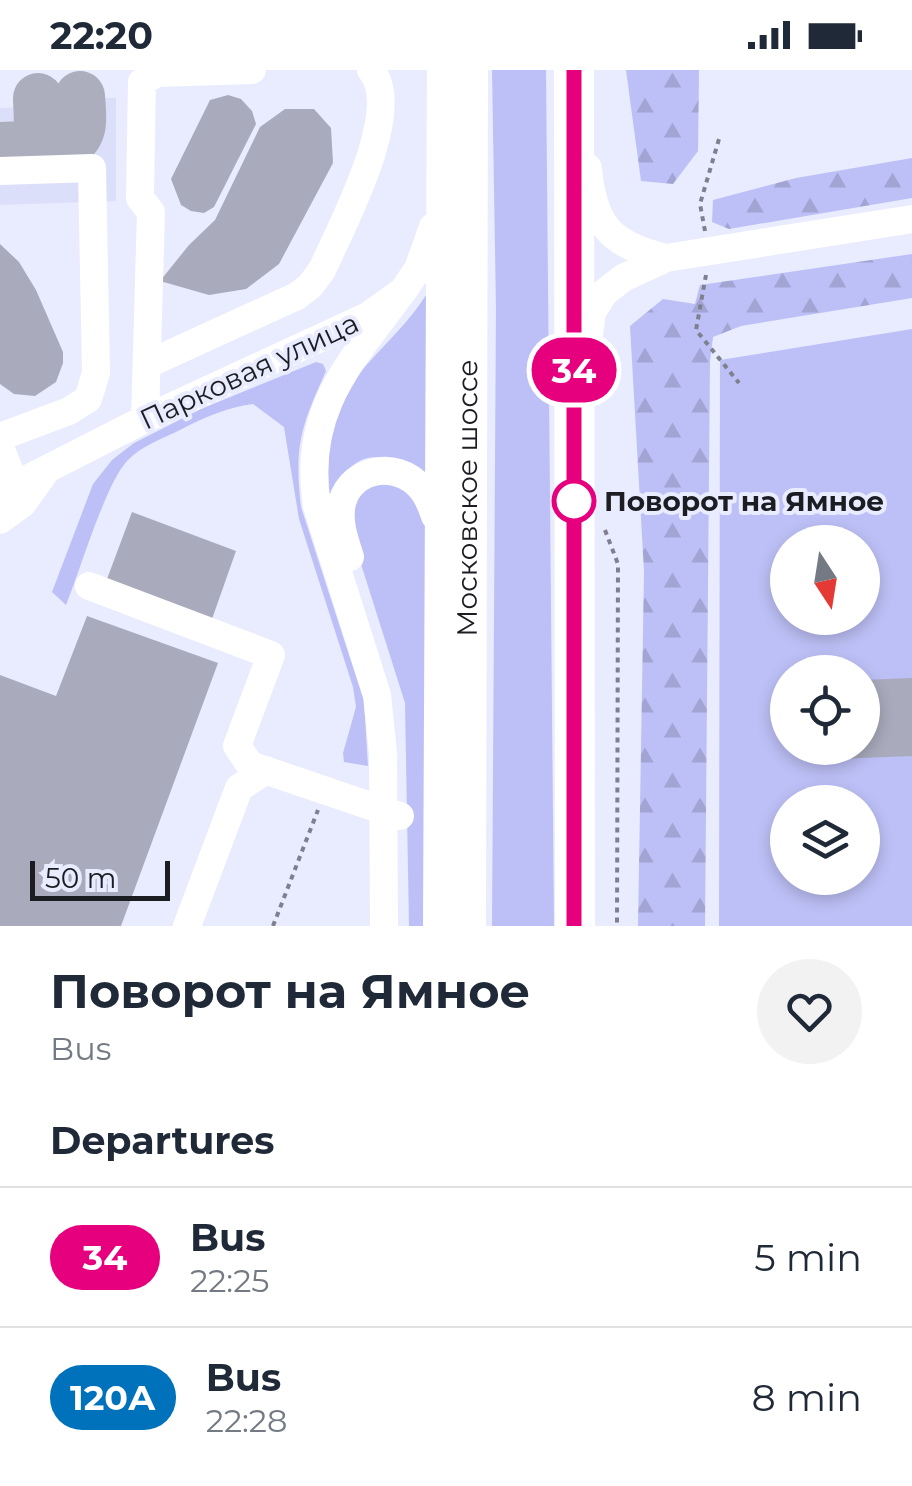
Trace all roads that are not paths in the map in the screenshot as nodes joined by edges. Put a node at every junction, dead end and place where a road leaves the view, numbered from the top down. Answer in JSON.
{"nodes":[{"id":1,"x":252,"y":70,"type":"edge"},
{"id":2,"x":370,"y":70,"type":"edge"},
{"id":3,"x":441,"y":70,"type":"edge"},
{"id":4,"x":468,"y":70,"type":"edge"},
{"id":5,"x":574,"y":70,"type":"edge"},
{"id":6,"x":583,"y":70,"type":"edge"},
{"id":7,"x":0,"y":172,"type":"edge"},
{"id":8,"x":442,"y":196,"type":"junction"},
{"id":9,"x":912,"y":219,"type":"edge"},
{"id":10,"x":666,"y":258,"type":"junction"},
{"id":11,"x":403,"y":291,"type":"junction"},
{"id":12,"x":148,"y":364,"type":"junction"},
{"id":13,"x":145,"y":419,"type":"junction"},
{"id":14,"x":0,"y":436,"type":"edge"},
{"id":15,"x":0,"y":448,"type":"edge"},
{"id":16,"x":46,"y":469,"type":"junction"},
{"id":17,"x":7,"y":489,"type":"edge"},
{"id":18,"x":574,"y":514,"type":"junction"},
{"id":19,"x":0,"y":520,"type":"edge"},
{"id":20,"x":438,"y":524,"type":"junction"},
{"id":21,"x":89,"y":586,"type":"dead end"},
{"id":22,"x":266,"y":770,"type":"junction"},
{"id":23,"x":392,"y":813,"type":"junction"},
{"id":24,"x":187,"y":926,"type":"edge"},
{"id":25,"x":384,"y":926,"type":"edge"},
{"id":26,"x":401,"y":926,"type":"edge"},
{"id":27,"x":438,"y":926,"type":"edge"},
{"id":28,"x":466,"y":926,"type":"edge"},
{"id":29,"x":574,"y":926,"type":"edge"}],
"edges":[{"from":1,"to":12,"type":"street"},
{"from":2,"to":12,"type":"street"},
{"from":3,"to":8,"type":"street"},
{"from":4,"to":28,"type":"highway","name":"Московское шоссе"},
{"from":5,"to":18,"type":"highway"},
{"from":6,"to":10,"type":"street"},
{"from":7,"to":14,"type":"street"},
{"from":8,"to":11,"type":"street","name":"Парковая улица"},
{"from":8,"to":20,"type":"street"},
{"from":9,"to":10,"type":"street"},
{"from":10,"to":18,"type":"street"},
{"from":11,"to":13,"type":"street","name":"Парковая улица"},
{"from":11,"to":23,"type":"street"},
{"from":12,"to":13,"type":"street"},
{"from":13,"to":16,"type":"street","name":"Парковая улица"},
{"from":15,"to":17,"type":"street"},
{"from":16,"to":17,"type":"street","name":"Парковая улица"},
{"from":16,"to":19,"type":"street"},
{"from":18,"to":29,"type":"highway"},
{"from":20,"to":23,"type":"street"},
{"from":20,"to":27,"type":"street"},
{"from":21,"to":22,"type":"street"},
{"from":22,"to":23,"type":"street"},
{"from":22,"to":24,"type":"street"},
{"from":23,"to":25,"type":"street"},
{"from":23,"to":26,"type":"street"}]}
